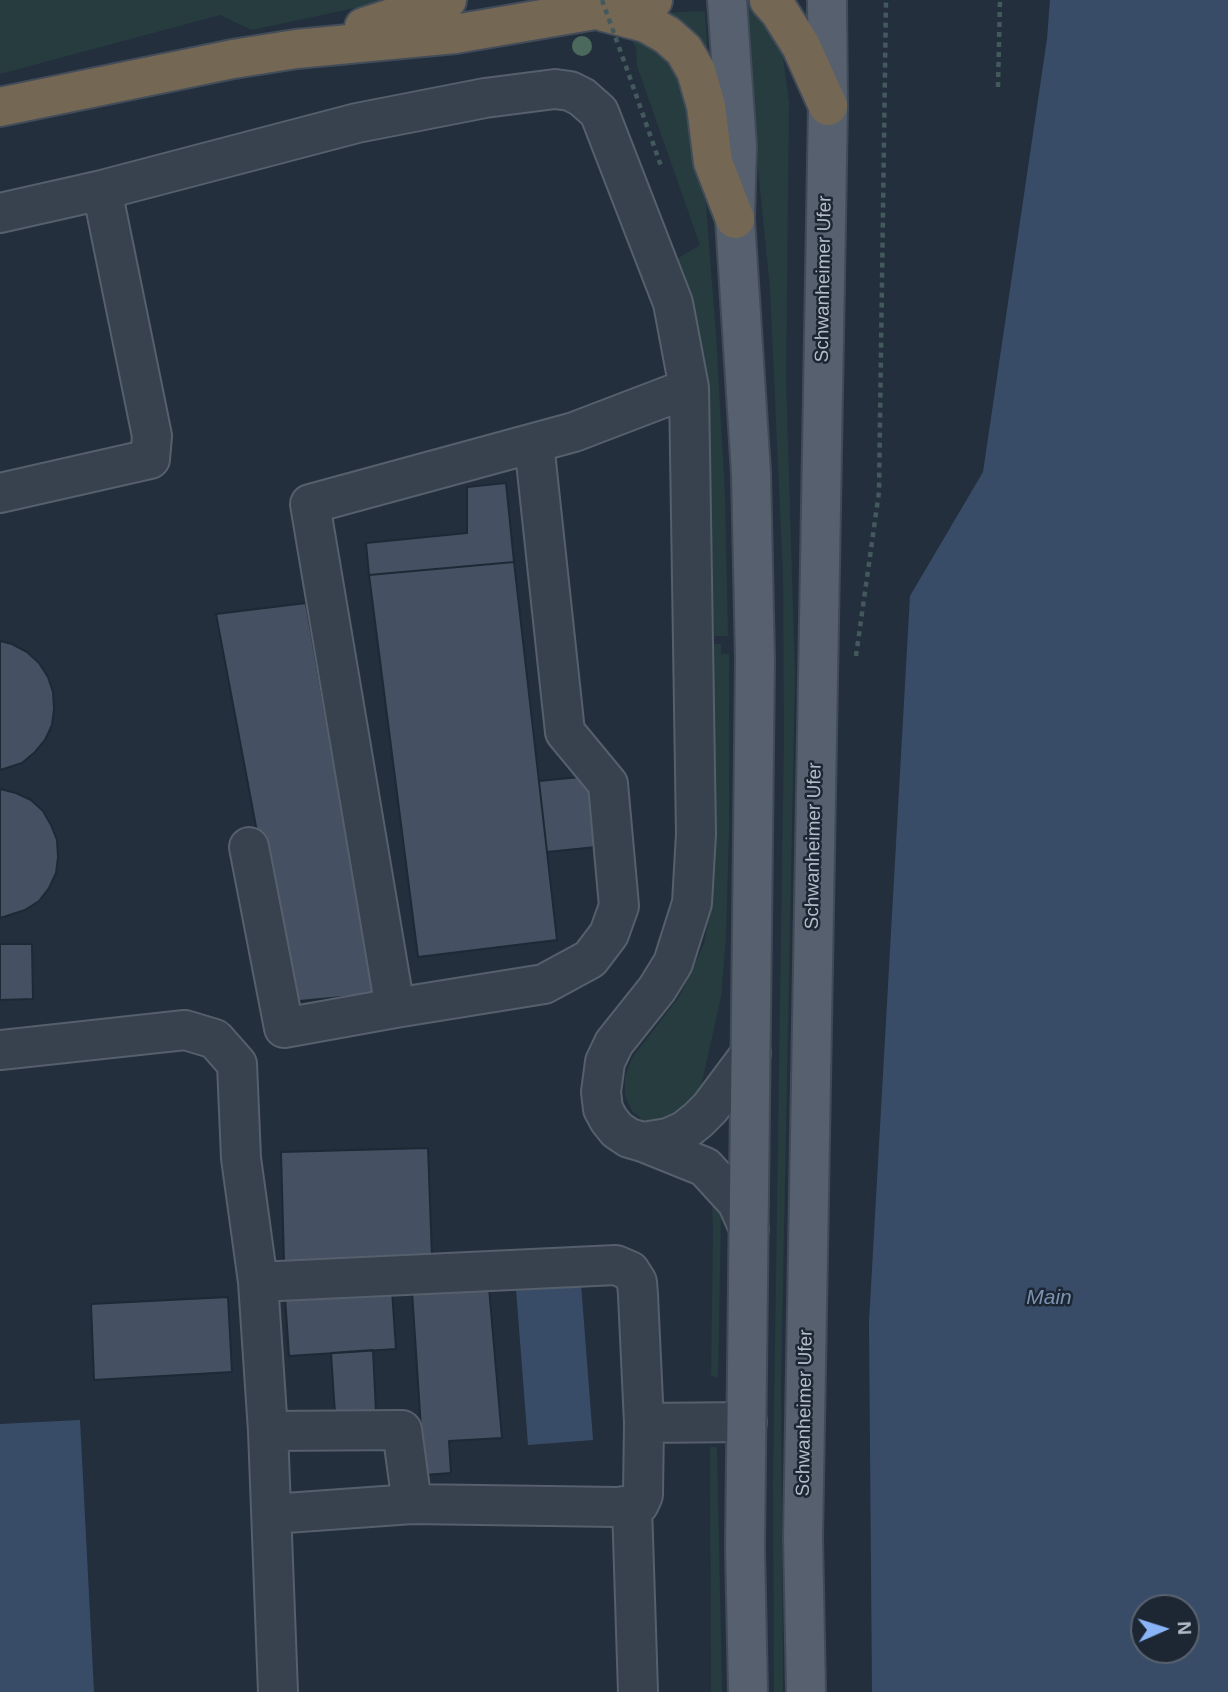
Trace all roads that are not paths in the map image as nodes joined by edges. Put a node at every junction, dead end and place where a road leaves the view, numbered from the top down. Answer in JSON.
{"nodes":[{"id":1,"x":447,"y":0,"type":"edge"},
{"id":2,"x":653,"y":0,"type":"edge"},
{"id":3,"x":727,"y":0,"type":"edge"},
{"id":4,"x":769,"y":0,"type":"edge"},
{"id":5,"x":827,"y":0,"type":"edge"},
{"id":6,"x":600,"y":5,"type":"edge"},
{"id":7,"x":296,"y":49,"type":"junction"},
{"id":8,"x":828,"y":106,"type":"junction"},
{"id":9,"x":0,"y":107,"type":"edge"},
{"id":10,"x":102,"y":190,"type":"junction"},
{"id":11,"x":0,"y":213,"type":"edge"},
{"id":12,"x":735,"y":219,"type":"junction"},
{"id":13,"x":689,"y":388,"type":"junction"},
{"id":14,"x":534,"y":443,"type":"junction"},
{"id":15,"x":0,"y":493,"type":"edge"},
{"id":16,"x":249,"y":847,"type":"dead end"},
{"id":17,"x":395,"y":1008,"type":"junction"},
{"id":18,"x":0,"y":1050,"type":"edge"},
{"id":19,"x":751,"y":1053,"type":"junction"},
{"id":20,"x":643,"y":1142,"type":"junction"},
{"id":21,"x":749,"y":1229,"type":"junction"},
{"id":22,"x":258,"y":1282,"type":"junction"},
{"id":23,"x":747,"y":1422,"type":"junction"},
{"id":24,"x":644,"y":1423,"type":"junction"},
{"id":25,"x":268,"y":1431,"type":"junction"},
{"id":26,"x":412,"y":1504,"type":"junction"},
{"id":27,"x":632,"y":1506,"type":"junction"},
{"id":28,"x":272,"y":1514,"type":"junction"},
{"id":29,"x":278,"y":1692,"type":"edge"},
{"id":30,"x":638,"y":1692,"type":"edge"},
{"id":31,"x":748,"y":1692,"type":"edge"},
{"id":32,"x":806,"y":1692,"type":"edge"}],
"edges":[{"from":1,"to":7,"type":"highway"},
{"from":2,"to":6,"type":"highway"},
{"from":3,"to":12,"type":"main road"},
{"from":4,"to":8,"type":"highway"},
{"from":5,"to":8,"type":"main road","name":"Schwanheimer Ufer"},
{"from":6,"to":7,"type":"highway"},
{"from":6,"to":12,"type":"highway"},
{"from":7,"to":9,"type":"highway"},
{"from":8,"to":32,"type":"main road","name":"Schwanheimer Ufer"},
{"from":10,"to":11,"type":"lane"},
{"from":10,"to":13,"type":"lane"},
{"from":10,"to":15,"type":"lane"},
{"from":12,"to":19,"type":"main road"},
{"from":13,"to":14,"type":"lane"},
{"from":13,"to":20,"type":"lane"},
{"from":14,"to":17,"type":"lane"},
{"from":14,"to":17,"type":"lane"},
{"from":16,"to":17,"type":"lane"},
{"from":18,"to":22,"type":"lane"},
{"from":19,"to":20,"type":"lane"},
{"from":19,"to":21,"type":"main road"},
{"from":20,"to":21,"type":"lane"},
{"from":21,"to":23,"type":"main road"},
{"from":22,"to":24,"type":"lane"},
{"from":22,"to":25,"type":"lane"},
{"from":23,"to":24,"type":"lane"},
{"from":23,"to":31,"type":"main road"},
{"from":24,"to":27,"type":"lane"},
{"from":25,"to":26,"type":"lane"},
{"from":25,"to":28,"type":"lane"},
{"from":26,"to":27,"type":"lane"},
{"from":26,"to":28,"type":"lane"},
{"from":27,"to":30,"type":"lane"},
{"from":28,"to":29,"type":"lane"}]}
